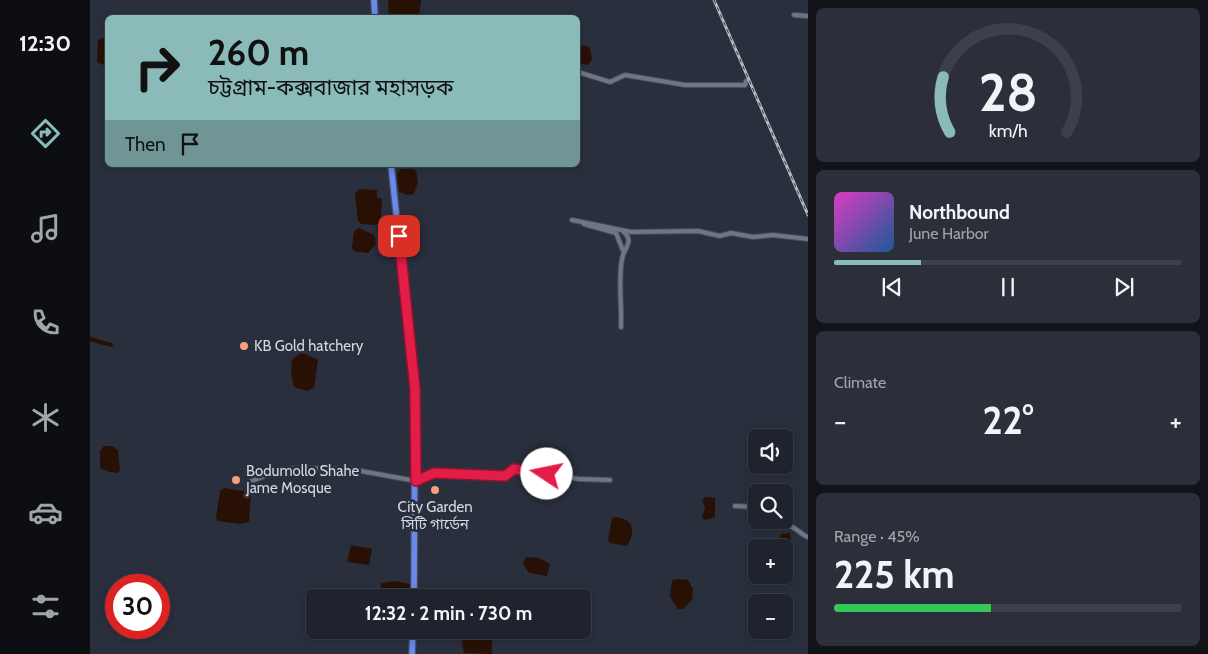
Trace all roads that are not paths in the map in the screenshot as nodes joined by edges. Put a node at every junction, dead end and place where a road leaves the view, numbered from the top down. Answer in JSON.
{"nodes":[{"id":1,"x":374,"y":0,"type":"edge"},
{"id":2,"x":794,"y":14,"type":"dead end"},
{"id":3,"x":375,"y":15,"type":"edge"},
{"id":4,"x":808,"y":16,"type":"edge"},
{"id":5,"x":580,"y":73,"type":"edge"},
{"id":6,"x":746,"y":81,"type":"dead end"},
{"id":7,"x":391,"y":167,"type":"edge"},
{"id":8,"x":623,"y":231,"type":"junction"},
{"id":9,"x":808,"y":238,"type":"edge"},
{"id":10,"x":624,"y":253,"type":"junction"},
{"id":11,"x":621,"y":327,"type":"dead end"},
{"id":12,"x":610,"y":480,"type":"dead end"},
{"id":13,"x":416,"y":481,"type":"junction"},
{"id":14,"x":249,"y":482,"type":"dead end"},
{"id":15,"x":735,"y":506,"type":"dead end"},
{"id":16,"x":748,"y":507,"type":"edge"},
{"id":17,"x":793,"y":526,"type":"edge"},
{"id":18,"x":808,"y":537,"type":"edge"},
{"id":19,"x":414,"y":589,"type":"edge"},
{"id":20,"x":413,"y":639,"type":"edge"},
{"id":21,"x":412,"y":654,"type":"edge"}],
"edges":[{"from":1,"to":3,"type":"highway"},
{"from":2,"to":4,"type":"street"},
{"from":5,"to":6,"type":"street"},
{"from":7,"to":13,"type":"highway"},
{"from":8,"to":9,"type":"street"},
{"from":8,"to":10,"type":"street"},
{"from":8,"to":10,"type":"street"},
{"from":10,"to":11,"type":"street"},
{"from":12,"to":13,"type":"street"},
{"from":13,"to":14,"type":"street"},
{"from":13,"to":19,"type":"highway"},
{"from":15,"to":16,"type":"street"},
{"from":17,"to":18,"type":"street"},
{"from":20,"to":21,"type":"highway"}]}
